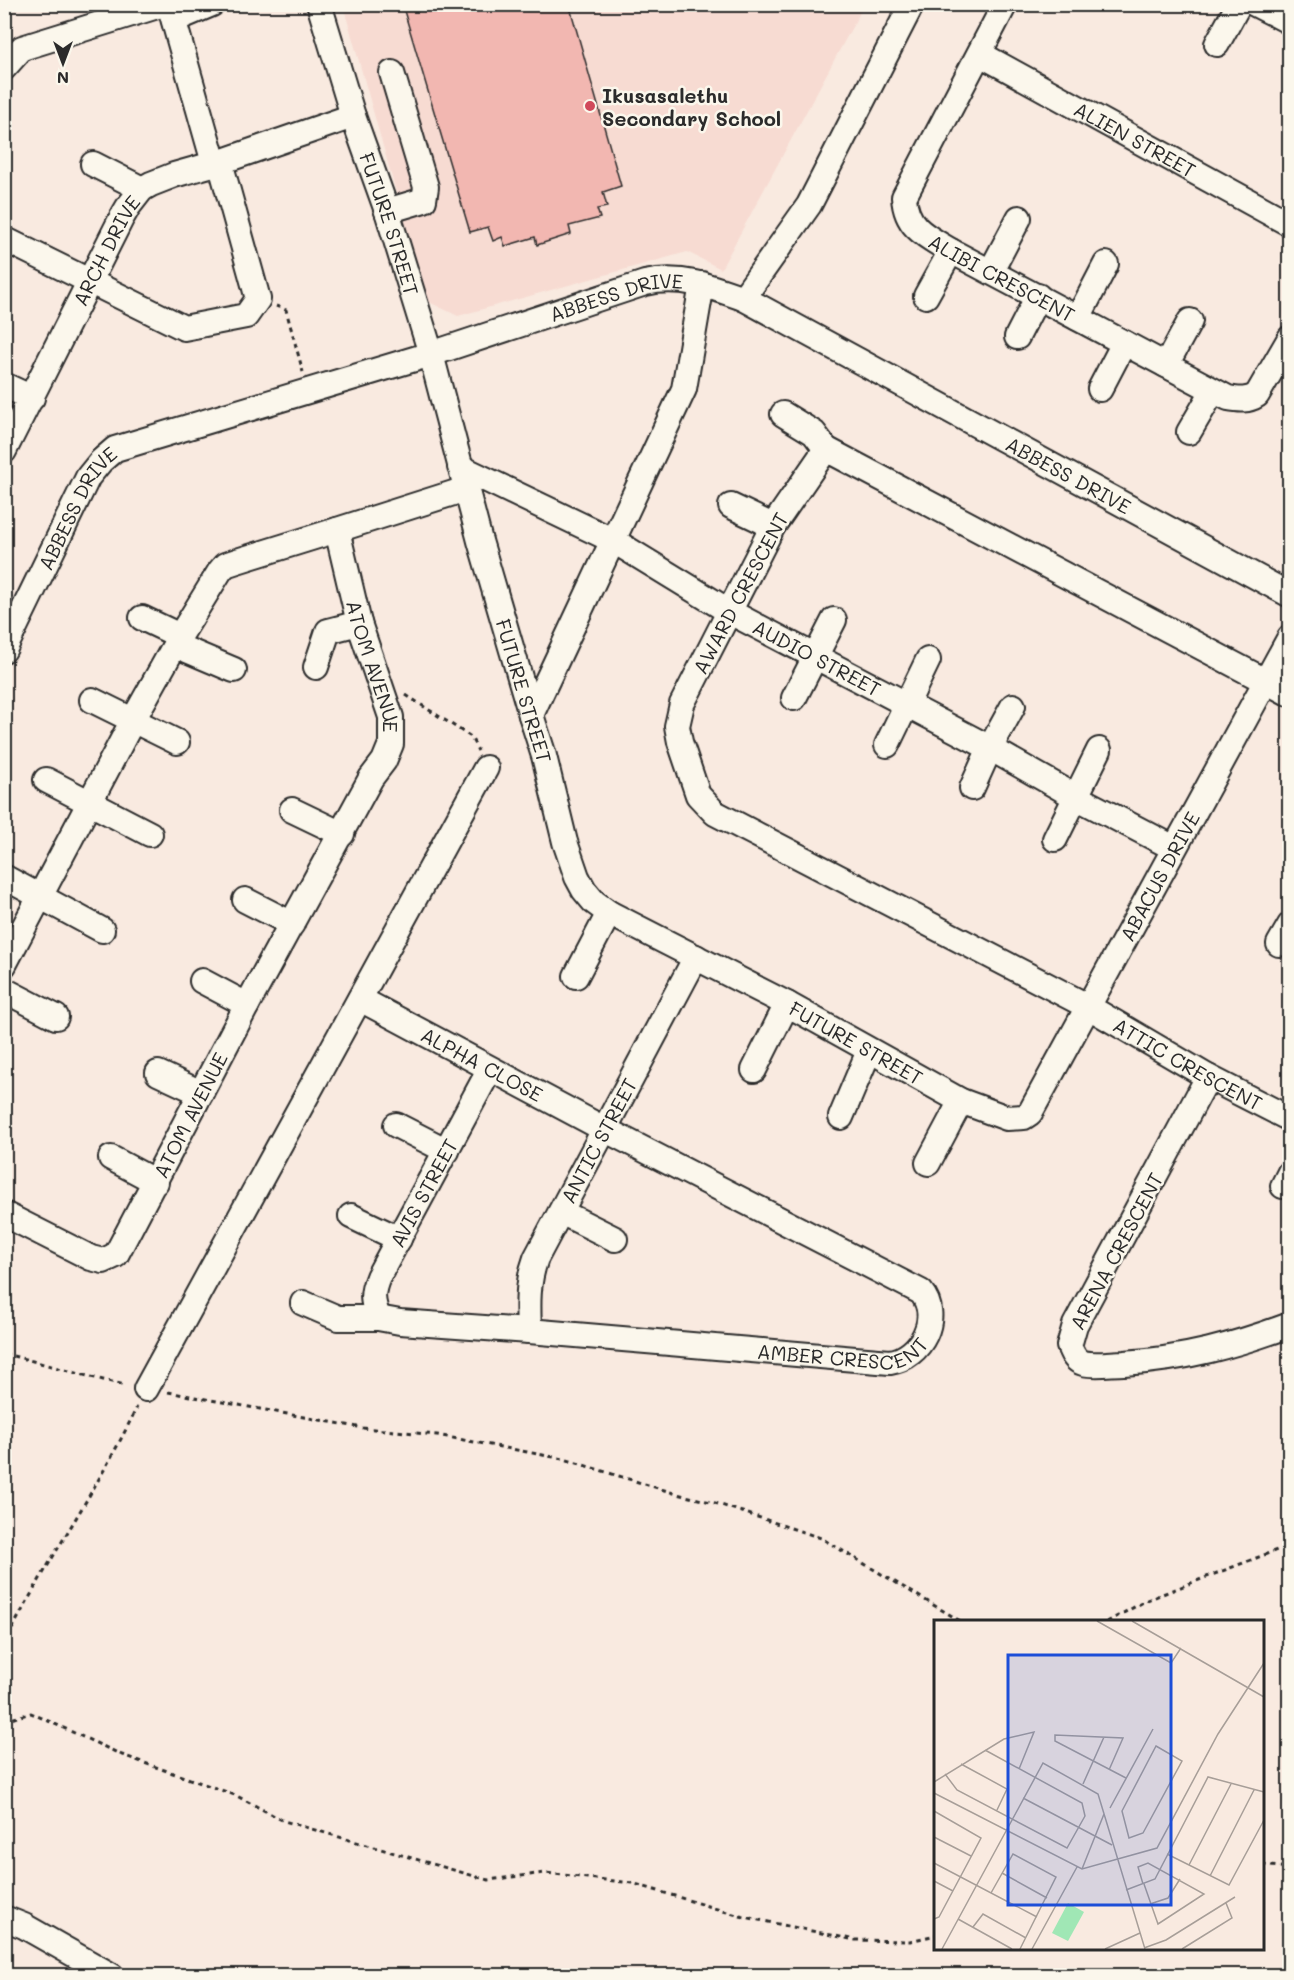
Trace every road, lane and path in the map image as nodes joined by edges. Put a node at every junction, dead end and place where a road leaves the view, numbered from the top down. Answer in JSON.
{"nodes":[{"id":1,"x":212,"y":4,"type":"edge"},
{"id":2,"x":319,"y":4,"type":"edge"},
{"id":3,"x":912,"y":4,"type":"edge"},
{"id":4,"x":1005,"y":4,"type":"edge"},
{"id":5,"x":1239,"y":4,"type":"edge"},
{"id":6,"x":1255,"y":4,"type":"edge"},
{"id":7,"x":169,"y":10,"type":"edge"},
{"id":8,"x":1290,"y":22,"type":"edge"},
{"id":9,"x":1217,"y":44,"type":"dead end"},
{"id":10,"x":980,"y":54,"type":"junction"},
{"id":11,"x":4,"y":68,"type":"edge"},
{"id":12,"x":392,"y":73,"type":"dead end"},
{"id":13,"x":353,"y":116,"type":"junction"},
{"id":14,"x":217,"y":163,"type":"junction"},
{"id":15,"x":93,"y":164,"type":"dead end"},
{"id":16,"x":142,"y":189,"type":"junction"},
{"id":17,"x":387,"y":211,"type":"junction"},
{"id":18,"x":1019,"y":218,"type":"dead end"},
{"id":19,"x":1290,"y":224,"type":"edge"},
{"id":20,"x":4,"y":239,"type":"edge"},
{"id":21,"x":951,"y":250,"type":"junction"},
{"id":22,"x":1107,"y":264,"type":"dead end"},
{"id":23,"x":991,"y":271,"type":"junction"},
{"id":24,"x":90,"y":282,"type":"junction"},
{"id":25,"x":702,"y":284,"type":"junction"},
{"id":26,"x":926,"y":296,"type":"dead end"},
{"id":27,"x":1038,"y":296,"type":"junction"},
{"id":28,"x":743,"y":298,"type":"junction"},
{"id":29,"x":258,"y":299,"type":"junction"},
{"id":30,"x":1078,"y":318,"type":"junction"},
{"id":31,"x":1190,"y":321,"type":"dead end"},
{"id":32,"x":1017,"y":337,"type":"dead end"},
{"id":33,"x":1290,"y":338,"type":"edge"},
{"id":34,"x":1124,"y":343,"type":"junction"},
{"id":35,"x":431,"y":354,"type":"junction"},
{"id":36,"x":1166,"y":365,"type":"junction"},
{"id":37,"x":4,"y":385,"type":"edge"},
{"id":38,"x":1101,"y":389,"type":"dead end"},
{"id":39,"x":309,"y":391,"type":"junction"},
{"id":40,"x":1213,"y":391,"type":"junction"},
{"id":41,"x":32,"y":398,"type":"junction"},
{"id":42,"x":783,"y":414,"type":"dead end"},
{"id":43,"x":1189,"y":432,"type":"dead end"},
{"id":44,"x":826,"y":449,"type":"junction"},
{"id":45,"x":4,"y":451,"type":"edge"},
{"id":46,"x":463,"y":478,"type":"junction"},
{"id":47,"x":731,"y":506,"type":"dead end"},
{"id":48,"x":773,"y":526,"type":"junction"},
{"id":49,"x":337,"y":530,"type":"junction"},
{"id":50,"x":614,"y":541,"type":"junction"},
{"id":51,"x":1290,"y":595,"type":"edge"},
{"id":52,"x":730,"y":612,"type":"junction"},
{"id":53,"x":142,"y":618,"type":"dead end"},
{"id":54,"x":834,"y":620,"type":"dead end"},
{"id":55,"x":359,"y":623,"type":"junction"},
{"id":56,"x":1290,"y":637,"type":"edge"},
{"id":57,"x":178,"y":640,"type":"junction"},
{"id":58,"x":4,"y":650,"type":"edge"},
{"id":59,"x":816,"y":658,"type":"junction"},
{"id":60,"x":928,"y":660,"type":"dead end"},
{"id":61,"x":316,"y":667,"type":"dead end"},
{"id":62,"x":234,"y":670,"type":"dead end"},
{"id":63,"x":1265,"y":680,"type":"junction"},
{"id":64,"x":1290,"y":694,"type":"edge"},
{"id":65,"x":384,"y":695,"type":"junction"},
{"id":66,"x":794,"y":698,"type":"dead end"},
{"id":67,"x":92,"y":700,"type":"dead end"},
{"id":68,"x":907,"y":705,"type":"junction"},
{"id":69,"x":1013,"y":706,"type":"dead end"},
{"id":70,"x":531,"y":716,"type":"junction"},
{"id":71,"x":133,"y":720,"type":"junction"},
{"id":72,"x":177,"y":742,"type":"dead end"},
{"id":73,"x":887,"y":745,"type":"dead end"},
{"id":74,"x":990,"y":748,"type":"junction"},
{"id":75,"x":1099,"y":750,"type":"dead end"},
{"id":76,"x":486,"y":768,"type":"joint"},
{"id":77,"x":46,"y":780,"type":"dead end"},
{"id":78,"x":972,"y":788,"type":"dead end"},
{"id":79,"x":1076,"y":797,"type":"junction"},
{"id":80,"x":90,"y":804,"type":"junction"},
{"id":81,"x":292,"y":810,"type":"dead end"},
{"id":82,"x":150,"y":834,"type":"dead end"},
{"id":83,"x":342,"y":834,"type":"junction"},
{"id":84,"x":1055,"y":839,"type":"dead end"},
{"id":85,"x":1174,"y":848,"type":"junction"},
{"id":86,"x":4,"y":877,"type":"edge"},
{"id":87,"x":41,"y":896,"type":"junction"},
{"id":88,"x":245,"y":900,"type":"dead end"},
{"id":89,"x":609,"y":913,"type":"junction"},
{"id":90,"x":292,"y":924,"type":"junction"},
{"id":91,"x":102,"y":930,"type":"dead end"},
{"id":92,"x":696,"y":957,"type":"junction"},
{"id":93,"x":4,"y":965,"type":"edge"},
{"id":94,"x":576,"y":976,"type":"dead end"},
{"id":95,"x":202,"y":981,"type":"dead end"},
{"id":96,"x":4,"y":990,"type":"edge"},
{"id":97,"x":360,"y":999,"type":"junction"},
{"id":98,"x":787,"y":1004,"type":"junction"},
{"id":99,"x":248,"y":1005,"type":"junction"},
{"id":100,"x":1087,"y":1006,"type":"junction"},
{"id":101,"x":56,"y":1017,"type":"dead end"},
{"id":102,"x":869,"y":1051,"type":"junction"},
{"id":103,"x":490,"y":1069,"type":"junction"},
{"id":104,"x":754,"y":1070,"type":"dead end"},
{"id":105,"x":158,"y":1073,"type":"dead end"},
{"id":106,"x":1208,"y":1077,"type":"junction"},
{"id":107,"x":201,"y":1093,"type":"junction"},
{"id":108,"x":961,"y":1101,"type":"junction"},
{"id":109,"x":1030,"y":1113,"type":"joint"},
{"id":110,"x":841,"y":1117,"type":"dead end"},
{"id":111,"x":1290,"y":1119,"type":"edge"},
{"id":112,"x":396,"y":1125,"type":"dead end"},
{"id":113,"x":604,"y":1129,"type":"junction"},
{"id":114,"x":447,"y":1151,"type":"junction"},
{"id":115,"x":111,"y":1158,"type":"dead end"},
{"id":116,"x":928,"y":1163,"type":"dead end"},
{"id":117,"x":156,"y":1182,"type":"junction"},
{"id":118,"x":561,"y":1212,"type":"junction"},
{"id":119,"x":4,"y":1214,"type":"edge"},
{"id":120,"x":351,"y":1216,"type":"dead end"},
{"id":121,"x":399,"y":1239,"type":"junction"},
{"id":122,"x":615,"y":1239,"type":"dead end"},
{"id":123,"x":303,"y":1302,"type":"dead end"},
{"id":124,"x":378,"y":1318,"type":"junction"},
{"id":125,"x":1290,"y":1325,"type":"edge"},
{"id":126,"x":529,"y":1331,"type":"junction"},
{"id":127,"x":4,"y":1353,"type":"edge"},
{"id":128,"x":146,"y":1389,"type":"junction"},
{"id":129,"x":1290,"y":1545,"type":"edge"},
{"id":130,"x":959,"y":1620,"type":"edge"},
{"id":131,"x":1111,"y":1620,"type":"edge"},
{"id":132,"x":4,"y":1645,"type":"edge"},
{"id":133,"x":4,"y":1721,"type":"edge"},
{"id":134,"x":1264,"y":1865,"type":"edge"},
{"id":135,"x":1290,"y":1868,"type":"edge"},
{"id":136,"x":4,"y":1918,"type":"edge"},
{"id":137,"x":934,"y":1935,"type":"edge"},
{"id":138,"x":112,"y":1976,"type":"edge"}],
"edges":[{"from":1,"to":7,"type":"street"},
{"from":2,"to":13,"type":"street","name":"FUTURE STREET"},
{"from":3,"to":28,"type":"street"},
{"from":4,"to":10,"type":"street","name":"ALIBI CRESCENT"},
{"from":5,"to":9,"type":"street"},
{"from":6,"to":8,"type":"street"},
{"from":7,"to":11,"type":"street"},
{"from":7,"to":14,"type":"street"},
{"from":10,"to":19,"type":"street","name":"ALIEN STREET"},
{"from":10,"to":21,"type":"street","name":"ALIBI CRESCENT"},
{"from":12,"to":17,"type":"street"},
{"from":13,"to":14,"type":"street","name":"ARCH DRIVE"},
{"from":13,"to":17,"type":"street","name":"FUTURE STREET"},
{"from":14,"to":16,"type":"street","name":"ARCH DRIVE"},
{"from":14,"to":29,"type":"street"},
{"from":15,"to":16,"type":"street"},
{"from":16,"to":24,"type":"street","name":"ARCH DRIVE"},
{"from":17,"to":35,"type":"street","name":"FUTURE STREET"},
{"from":18,"to":23,"type":"street"},
{"from":20,"to":24,"type":"street"},
{"from":21,"to":23,"type":"street","name":"ALIBI CRESCENT"},
{"from":21,"to":26,"type":"street"},
{"from":22,"to":30,"type":"street"},
{"from":23,"to":27,"type":"street","name":"ALIBI CRESCENT"},
{"from":24,"to":29,"type":"street"},
{"from":24,"to":41,"type":"street","name":"ARCH DRIVE"},
{"from":25,"to":28,"type":"street","name":"ABBESS DRIVE"},
{"from":25,"to":35,"type":"street","name":"ABBESS DRIVE"},
{"from":25,"to":50,"type":"street"},
{"from":27,"to":30,"type":"street","name":"ALIBI CRESCENT"},
{"from":27,"to":32,"type":"street"},
{"from":28,"to":51,"type":"street","name":"ABBESS DRIVE"},
{"from":29,"to":39,"type":"path"},
{"from":30,"to":34,"type":"street","name":"ALIBI CRESCENT"},
{"from":31,"to":36,"type":"street"},
{"from":33,"to":40,"type":"street","name":"ALIBI CRESCENT"},
{"from":34,"to":36,"type":"street","name":"ALIBI CRESCENT"},
{"from":34,"to":38,"type":"street"},
{"from":35,"to":39,"type":"street","name":"ABBESS DRIVE"},
{"from":35,"to":46,"type":"street","name":"FUTURE STREET"},
{"from":36,"to":40,"type":"street","name":"ALIBI CRESCENT"},
{"from":37,"to":41,"type":"street"},
{"from":39,"to":58,"type":"street","name":"ABBESS DRIVE"},
{"from":40,"to":43,"type":"street"},
{"from":41,"to":45,"type":"street","name":"ARCH DRIVE"},
{"from":42,"to":44,"type":"street"},
{"from":44,"to":48,"type":"street","name":"AWARD CRESCENT"},
{"from":44,"to":63,"type":"street"},
{"from":46,"to":49,"type":"street"},
{"from":46,"to":50,"type":"street","name":"AUDIO STREET"},
{"from":46,"to":70,"type":"street","name":"FUTURE STREET"},
{"from":47,"to":48,"type":"street"},
{"from":48,"to":52,"type":"street","name":"AWARD CRESCENT"},
{"from":49,"to":55,"type":"street","name":"ATOM AVENUE"},
{"from":49,"to":57,"type":"street"},
{"from":50,"to":52,"type":"street","name":"AUDIO STREET"},
{"from":50,"to":70,"type":"street"},
{"from":52,"to":59,"type":"street","name":"AUDIO STREET"},
{"from":52,"to":100,"type":"street","name":"AWARD CRESCENT"},
{"from":53,"to":57,"type":"street"},
{"from":54,"to":59,"type":"street"},
{"from":55,"to":61,"type":"street"},
{"from":55,"to":65,"type":"street","name":"ATOM AVENUE"},
{"from":56,"to":63,"type":"street","name":"ABACUS DRIVE"},
{"from":57,"to":62,"type":"street"},
{"from":57,"to":71,"type":"street"},
{"from":59,"to":66,"type":"street"},
{"from":59,"to":68,"type":"street","name":"AUDIO STREET"},
{"from":60,"to":68,"type":"street"},
{"from":63,"to":64,"type":"street"},
{"from":63,"to":85,"type":"street","name":"ABACUS DRIVE"},
{"from":65,"to":76,"type":"path"},
{"from":65,"to":83,"type":"street","name":"ATOM AVENUE"},
{"from":67,"to":71,"type":"street"},
{"from":68,"to":73,"type":"street"},
{"from":68,"to":74,"type":"street","name":"AUDIO STREET"},
{"from":69,"to":74,"type":"street"},
{"from":70,"to":89,"type":"street","name":"FUTURE STREET"},
{"from":71,"to":72,"type":"street"},
{"from":71,"to":80,"type":"street"},
{"from":74,"to":78,"type":"street"},
{"from":74,"to":79,"type":"street","name":"AUDIO STREET"},
{"from":75,"to":79,"type":"street"},
{"from":76,"to":97,"type":"street"},
{"from":77,"to":80,"type":"street"},
{"from":79,"to":84,"type":"street"},
{"from":79,"to":85,"type":"street","name":"AUDIO STREET"},
{"from":80,"to":82,"type":"street"},
{"from":80,"to":87,"type":"street"},
{"from":81,"to":83,"type":"street"},
{"from":83,"to":90,"type":"street","name":"ATOM AVENUE"},
{"from":85,"to":100,"type":"street","name":"ABACUS DRIVE"},
{"from":86,"to":87,"type":"street"},
{"from":87,"to":91,"type":"street"},
{"from":87,"to":93,"type":"street"},
{"from":88,"to":90,"type":"street"},
{"from":89,"to":92,"type":"street","name":"FUTURE STREET"},
{"from":89,"to":94,"type":"street"},
{"from":90,"to":99,"type":"street","name":"ATOM AVENUE"},
{"from":92,"to":98,"type":"street","name":"FUTURE STREET"},
{"from":92,"to":113,"type":"street","name":"ANTIC STREET"},
{"from":95,"to":99,"type":"street"},
{"from":96,"to":101,"type":"street"},
{"from":97,"to":103,"type":"street","name":"ALPHA CLOSE"},
{"from":97,"to":128,"type":"street"},
{"from":98,"to":102,"type":"street","name":"FUTURE STREET"},
{"from":98,"to":104,"type":"street"},
{"from":99,"to":107,"type":"street","name":"ATOM AVENUE"},
{"from":100,"to":106,"type":"street","name":"ATTIC CRESCENT"},
{"from":100,"to":109,"type":"street","name":"ABACUS DRIVE"},
{"from":102,"to":108,"type":"street","name":"FUTURE STREET"},
{"from":102,"to":110,"type":"street"},
{"from":103,"to":113,"type":"street","name":"ALPHA CLOSE"},
{"from":103,"to":114,"type":"street","name":"AVIS STREET"},
{"from":105,"to":107,"type":"street"},
{"from":106,"to":111,"type":"street","name":"ATTIC CRESCENT"},
{"from":106,"to":125,"type":"street","name":"ARENA CRESCENT"},
{"from":107,"to":117,"type":"street","name":"ATOM AVENUE"},
{"from":108,"to":109,"type":"street","name":"FUTURE STREET"},
{"from":108,"to":116,"type":"street"},
{"from":112,"to":114,"type":"street"},
{"from":113,"to":118,"type":"street","name":"ANTIC STREET"},
{"from":113,"to":126,"type":"street","name":"AMBER CRESCENT"},
{"from":114,"to":121,"type":"street","name":"AVIS STREET"},
{"from":115,"to":117,"type":"street"},
{"from":117,"to":119,"type":"street","name":"ATOM AVENUE"},
{"from":118,"to":122,"type":"street"},
{"from":118,"to":126,"type":"street","name":"ANTIC STREET"},
{"from":120,"to":121,"type":"street"},
{"from":121,"to":124,"type":"street","name":"AVIS STREET"},
{"from":123,"to":124,"type":"street","name":"AMBER CRESCENT"},
{"from":124,"to":126,"type":"street","name":"AMBER CRESCENT"},
{"from":127,"to":128,"type":"path"},
{"from":128,"to":130,"type":"path"},
{"from":128,"to":132,"type":"path"},
{"from":129,"to":131,"type":"path"},
{"from":133,"to":137,"type":"path"},
{"from":134,"to":135,"type":"path"},
{"from":136,"to":138,"type":"street"}]}
